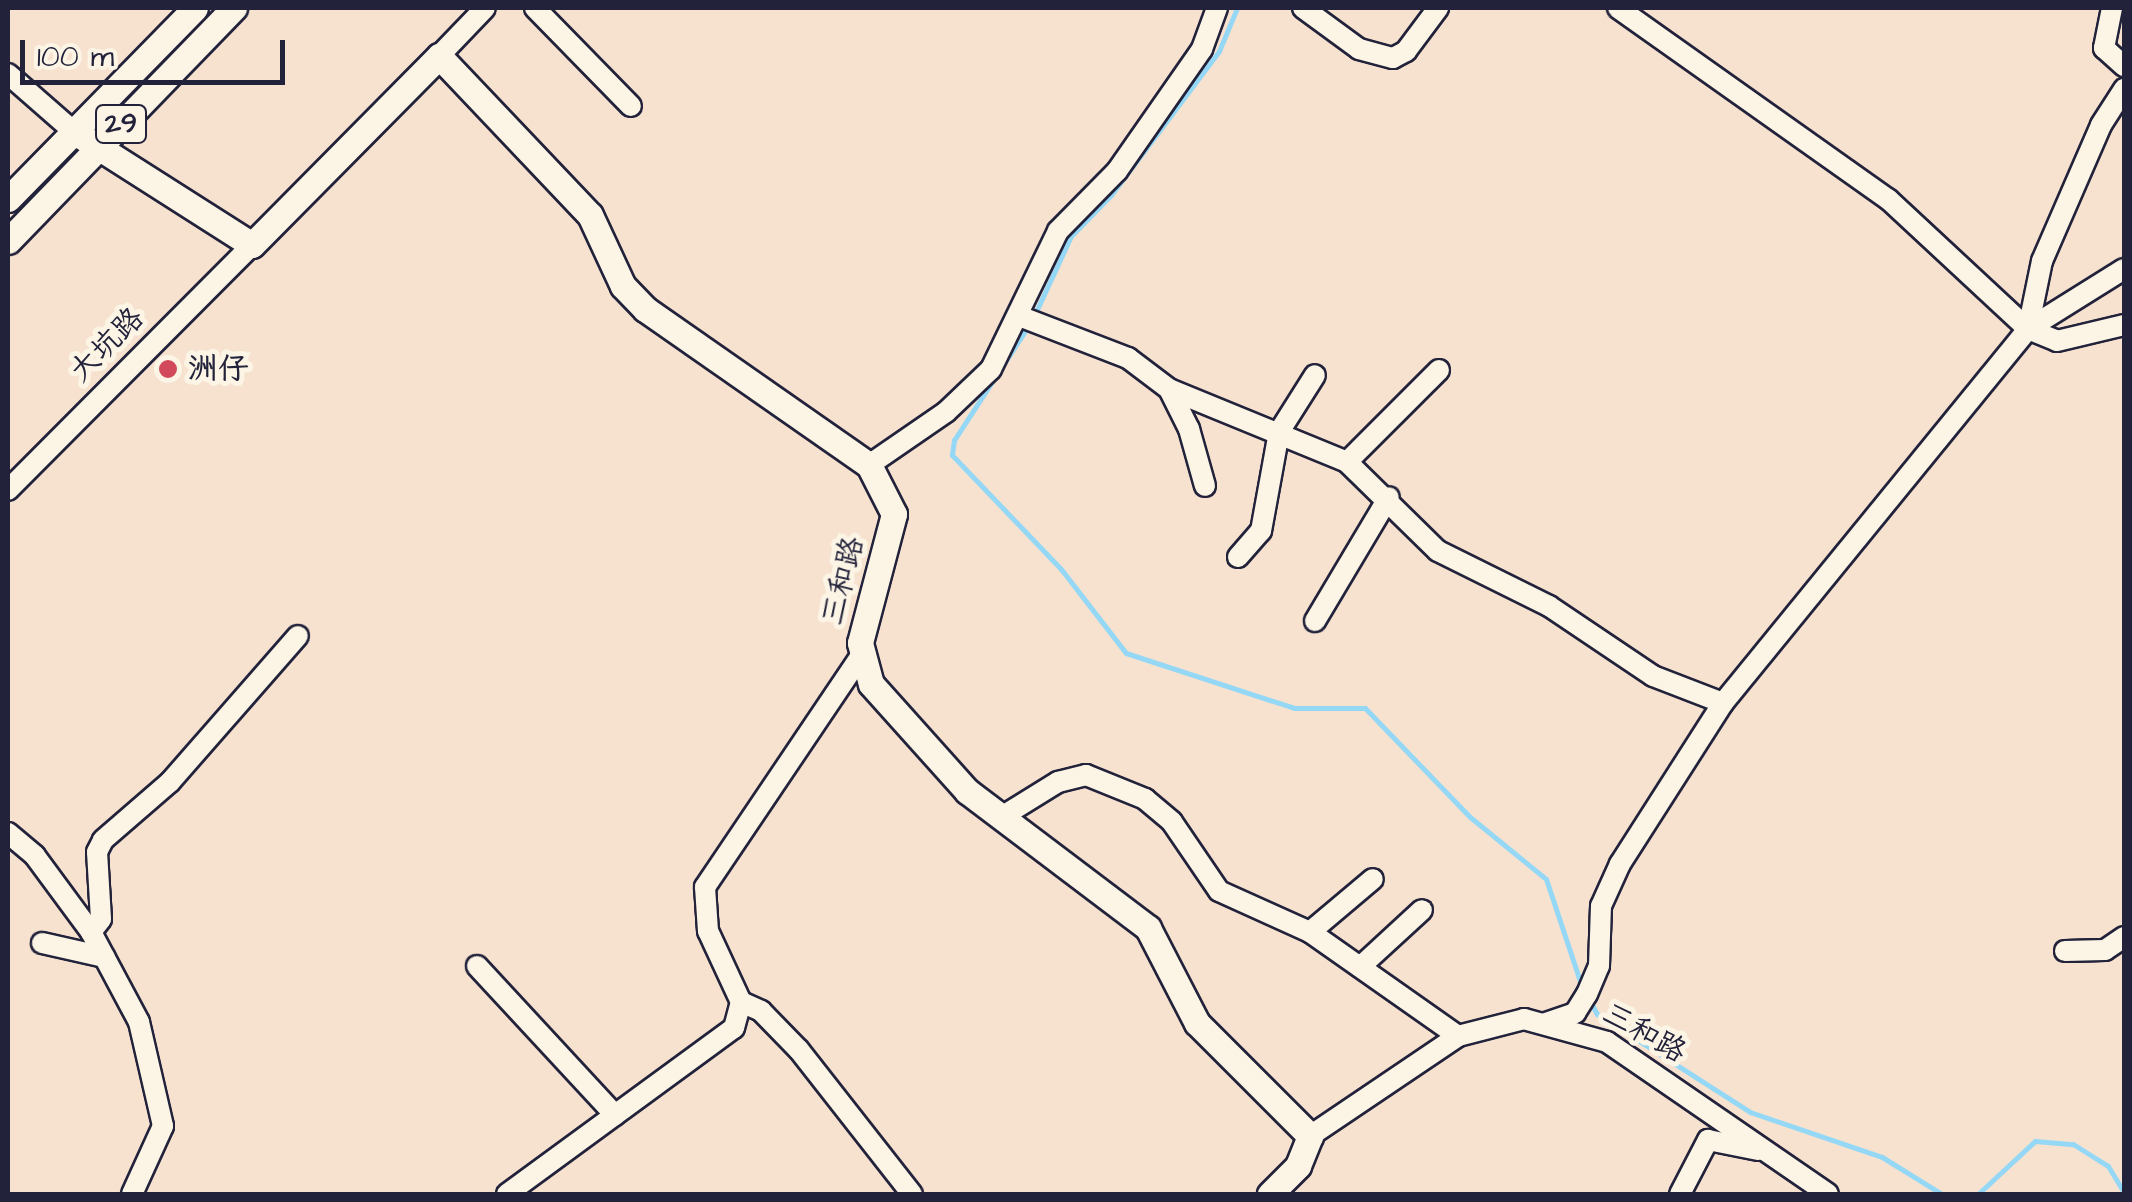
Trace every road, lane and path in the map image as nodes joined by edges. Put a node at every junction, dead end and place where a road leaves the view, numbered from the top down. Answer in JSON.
{"nodes":[{"id":1,"x":195,"y":8,"type":"edge"},
{"id":2,"x":234,"y":8,"type":"edge"},
{"id":3,"x":485,"y":8,"type":"edge"},
{"id":4,"x":534,"y":8,"type":"edge"},
{"id":5,"x":1217,"y":8,"type":"edge"},
{"id":6,"x":1303,"y":8,"type":"edge"},
{"id":7,"x":1438,"y":8,"type":"edge"},
{"id":8,"x":1618,"y":8,"type":"edge"},
{"id":9,"x":2112,"y":8,"type":"edge"},
{"id":10,"x":439,"y":56,"type":"junction"},
{"id":11,"x":2124,"y":66,"type":"edge"},
{"id":12,"x":8,"y":74,"type":"edge"},
{"id":13,"x":2124,"y":88,"type":"edge"},
{"id":14,"x":631,"y":106,"type":"dead end"},
{"id":15,"x":73,"y":131,"type":"junction"},
{"id":16,"x":99,"y":146,"type":"junction"},
{"id":17,"x":8,"y":199,"type":"edge"},
{"id":18,"x":8,"y":242,"type":"edge"},
{"id":19,"x":252,"y":246,"type":"junction"},
{"id":20,"x":2124,"y":270,"type":"edge"},
{"id":21,"x":1018,"y":316,"type":"junction"},
{"id":22,"x":2124,"y":325,"type":"edge"},
{"id":23,"x":2028,"y":329,"type":"junction"},
{"id":24,"x":1438,"y":370,"type":"dead end"},
{"id":25,"x":1315,"y":375,"type":"dead end"},
{"id":26,"x":1169,"y":389,"type":"junction"},
{"id":27,"x":1279,"y":432,"type":"junction"},
{"id":28,"x":1347,"y":462,"type":"junction"},
{"id":29,"x":868,"y":464,"type":"junction"},
{"id":30,"x":1204,"y":486,"type":"dead end"},
{"id":31,"x":8,"y":490,"type":"edge"},
{"id":32,"x":1388,"y":497,"type":"junction"},
{"id":33,"x":1238,"y":557,"type":"dead end"},
{"id":34,"x":1315,"y":621,"type":"dead end"},
{"id":35,"x":298,"y":636,"type":"dead end"},
{"id":36,"x":861,"y":656,"type":"junction"},
{"id":37,"x":1722,"y":703,"type":"junction"},
{"id":38,"x":1003,"y":816,"type":"junction"},
{"id":39,"x":8,"y":833,"type":"edge"},
{"id":40,"x":1373,"y":880,"type":"dead end"},
{"id":41,"x":1422,"y":910,"type":"dead end"},
{"id":42,"x":91,"y":932,"type":"junction"},
{"id":43,"x":1310,"y":932,"type":"junction"},
{"id":44,"x":2124,"y":937,"type":"edge"},
{"id":45,"x":42,"y":943,"type":"dead end"},
{"id":46,"x":2064,"y":952,"type":"dead end"},
{"id":47,"x":104,"y":957,"type":"junction"},
{"id":48,"x":477,"y":966,"type":"dead end"},
{"id":49,"x":1360,"y":967,"type":"junction"},
{"id":50,"x":741,"y":1002,"type":"junction"},
{"id":51,"x":1546,"y":1023,"type":"junction"},
{"id":52,"x":1458,"y":1036,"type":"junction"},
{"id":53,"x":615,"y":1115,"type":"junction"},
{"id":54,"x":1310,"y":1136,"type":"junction"},
{"id":55,"x":1773,"y":1153,"type":"junction"},
{"id":56,"x":132,"y":1194,"type":"edge"},
{"id":57,"x":507,"y":1194,"type":"edge"},
{"id":58,"x":912,"y":1194,"type":"edge"},
{"id":59,"x":1270,"y":1194,"type":"edge"},
{"id":60,"x":1680,"y":1194,"type":"edge"},
{"id":61,"x":1828,"y":1194,"type":"edge"}],
"edges":[{"from":1,"to":15,"type":"main road","number":"29"},
{"from":2,"to":16,"type":"main road","number":"29"},
{"from":3,"to":10,"type":"street","name":"大坑路"},
{"from":4,"to":14,"type":"street"},
{"from":5,"to":21,"type":"street"},
{"from":6,"to":7,"type":"street"},
{"from":8,"to":23,"type":"street"},
{"from":9,"to":11,"type":"street"},
{"from":10,"to":19,"type":"main road","name":"大坑路"},
{"from":10,"to":29,"type":"main road","name":"三和路"},
{"from":12,"to":15,"type":"street"},
{"from":13,"to":23,"type":"street"},
{"from":15,"to":16,"type":"main road"},
{"from":15,"to":17,"type":"main road","number":"29"},
{"from":16,"to":18,"type":"main road","number":"29"},
{"from":16,"to":19,"type":"main road"},
{"from":19,"to":31,"type":"street","name":"大坑路"},
{"from":20,"to":23,"type":"street"},
{"from":21,"to":26,"type":"street"},
{"from":21,"to":29,"type":"street"},
{"from":22,"to":23,"type":"street"},
{"from":23,"to":37,"type":"street"},
{"from":24,"to":28,"type":"street"},
{"from":25,"to":27,"type":"street"},
{"from":26,"to":27,"type":"street"},
{"from":26,"to":30,"type":"street"},
{"from":27,"to":28,"type":"street"},
{"from":27,"to":33,"type":"street"},
{"from":28,"to":32,"type":"street"},
{"from":29,"to":36,"type":"main road","name":"三和路"},
{"from":32,"to":34,"type":"street"},
{"from":32,"to":37,"type":"street"},
{"from":35,"to":42,"type":"street"},
{"from":36,"to":38,"type":"main road","name":"三和路"},
{"from":36,"to":50,"type":"street"},
{"from":37,"to":51,"type":"street"},
{"from":38,"to":43,"type":"street"},
{"from":38,"to":54,"type":"main road","name":"三和路"},
{"from":39,"to":42,"type":"street"},
{"from":40,"to":43,"type":"street"},
{"from":41,"to":49,"type":"street"},
{"from":42,"to":47,"type":"street"},
{"from":43,"to":49,"type":"street"},
{"from":44,"to":46,"type":"street"},
{"from":45,"to":47,"type":"street"},
{"from":47,"to":56,"type":"street"},
{"from":48,"to":53,"type":"street"},
{"from":49,"to":52,"type":"street"},
{"from":50,"to":53,"type":"street"},
{"from":50,"to":58,"type":"street"},
{"from":51,"to":52,"type":"street","name":"三和路"},
{"from":51,"to":55,"type":"street","name":"三和路"},
{"from":52,"to":54,"type":"street","name":"三和路"},
{"from":53,"to":57,"type":"street"},
{"from":54,"to":59,"type":"main road","name":"三和路"},
{"from":55,"to":60,"type":"street"},
{"from":55,"to":61,"type":"street","name":"三和路"}]}
